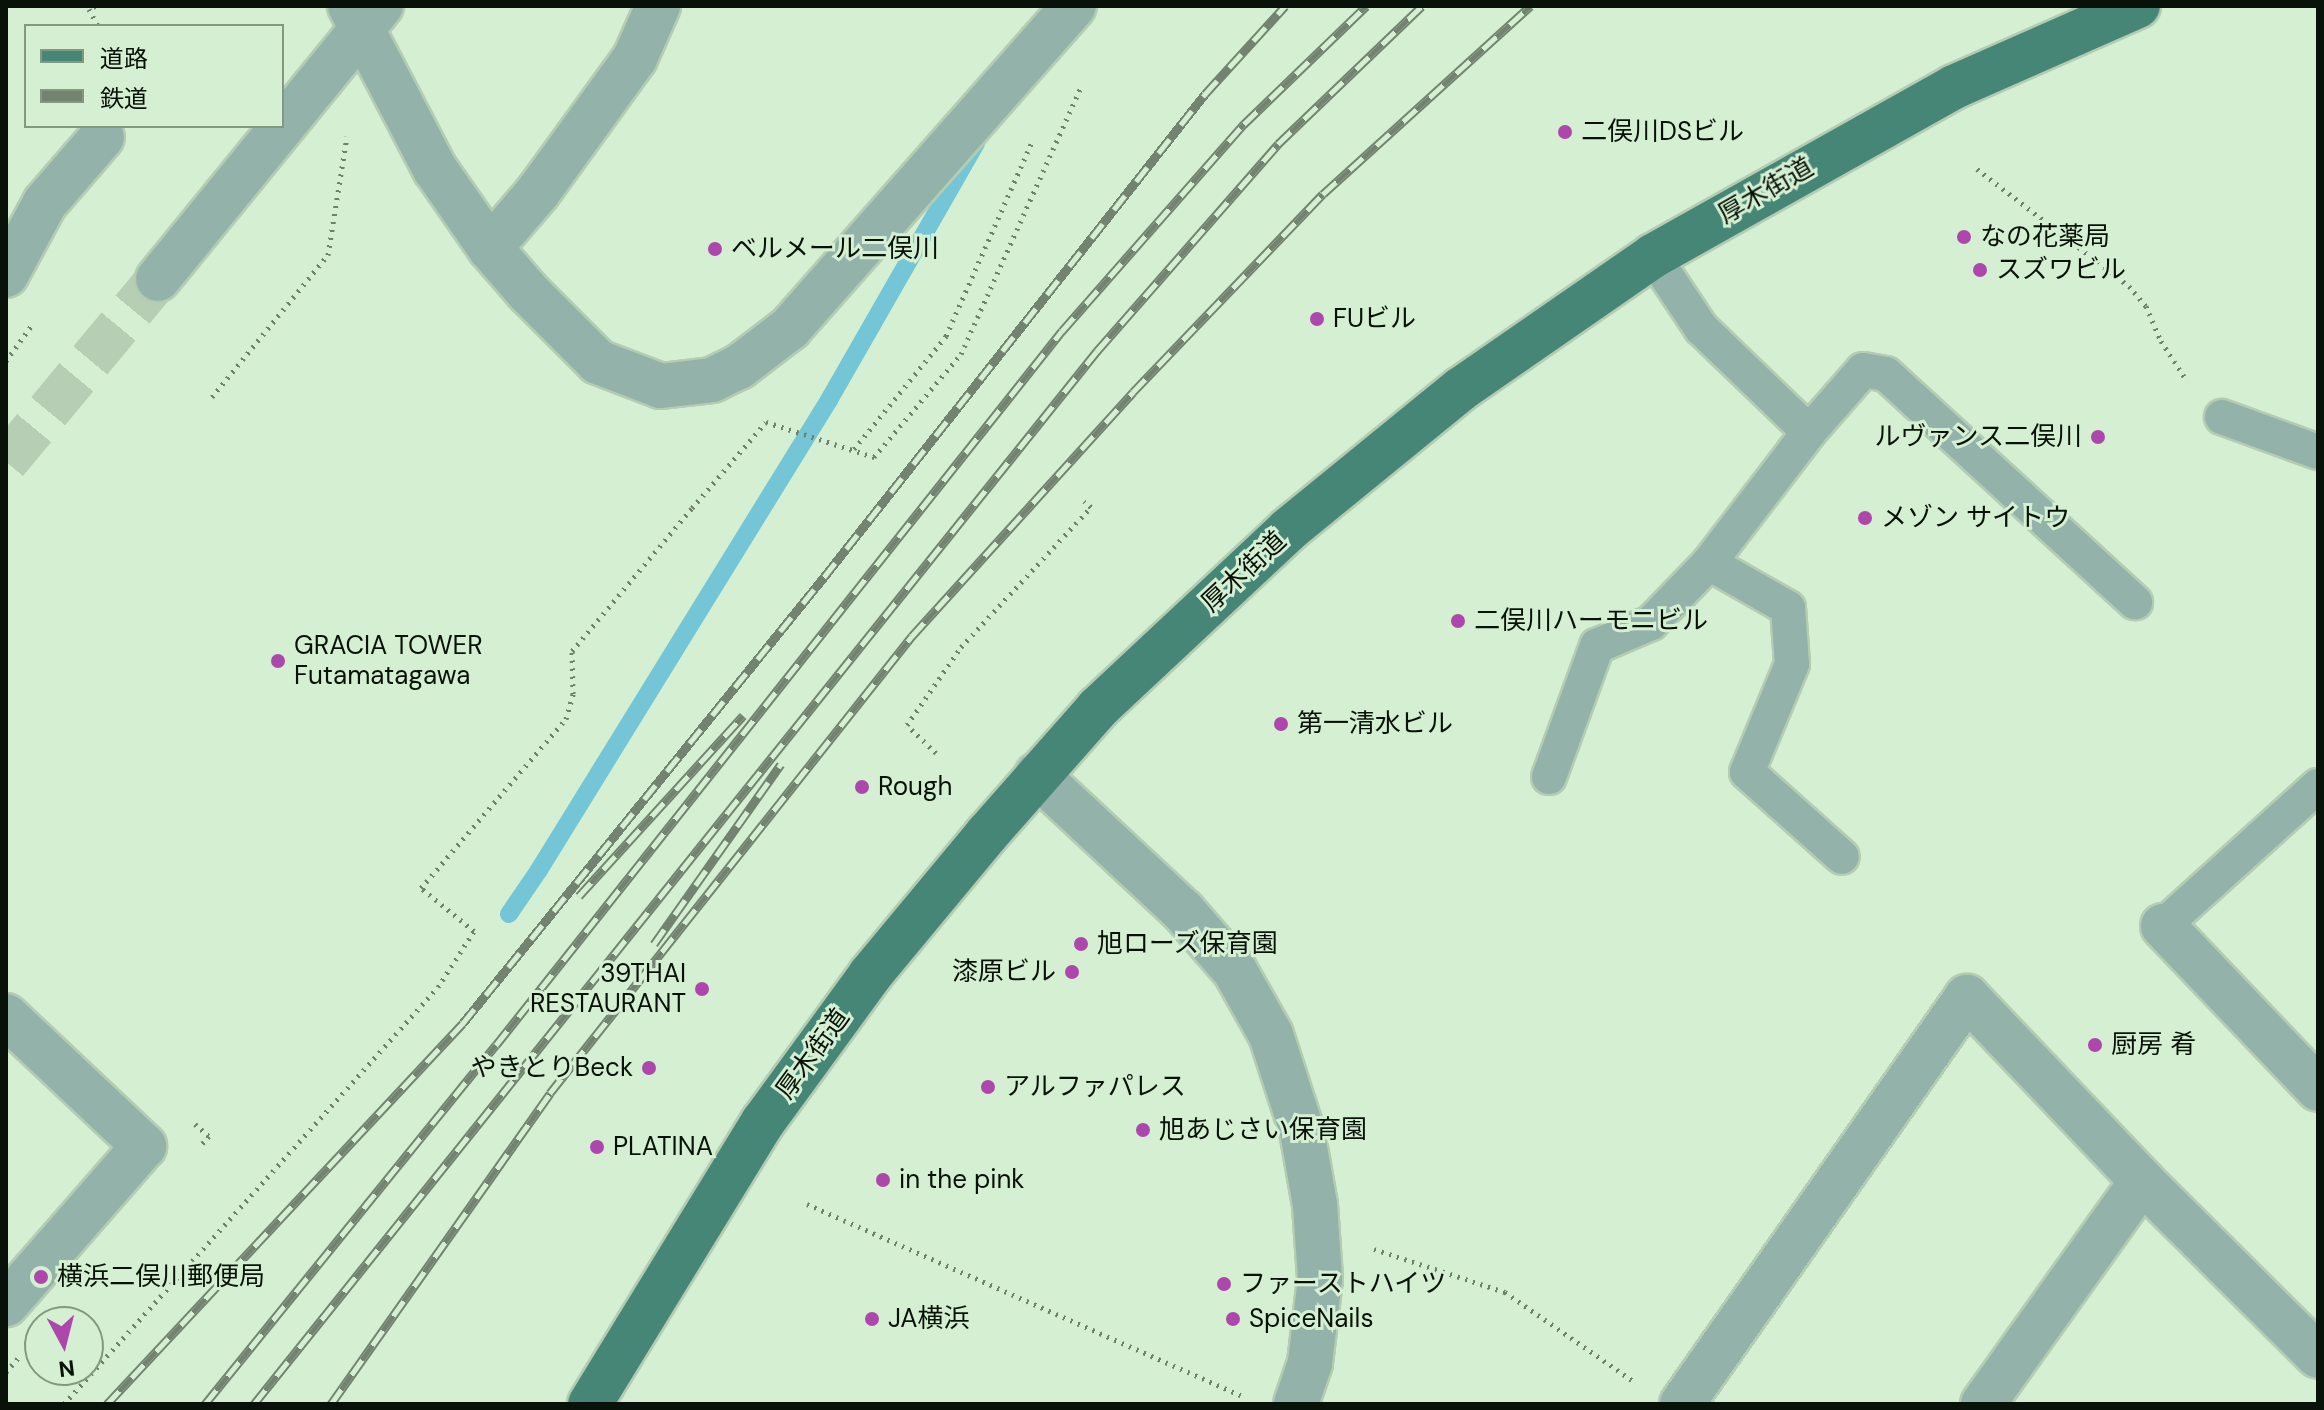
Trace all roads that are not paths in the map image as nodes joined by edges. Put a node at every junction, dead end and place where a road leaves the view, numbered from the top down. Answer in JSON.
{"nodes":[{"id":1,"x":658,"y":6,"type":"edge"},
{"id":2,"x":1074,"y":6,"type":"edge"},
{"id":3,"x":2138,"y":6,"type":"edge"},
{"id":4,"x":364,"y":13,"type":"edge"},
{"id":5,"x":284,"y":116,"type":"edge"},
{"id":6,"x":275,"y":128,"type":"edge"},
{"id":7,"x":102,"y":137,"type":"dead end"},
{"id":8,"x":490,"y":248,"type":"junction"},
{"id":9,"x":1653,"y":256,"type":"junction"},
{"id":10,"x":6,"y":275,"type":"edge"},
{"id":11,"x":158,"y":279,"type":"tunnel mouth"},
{"id":12,"x":2222,"y":417,"type":"road end"},
{"id":13,"x":1809,"y":432,"type":"junction"},
{"id":14,"x":2318,"y":452,"type":"edge"},
{"id":15,"x":1709,"y":563,"type":"junction"},
{"id":16,"x":2135,"y":602,"type":"dead end"},
{"id":17,"x":1037,"y":775,"type":"junction"},
{"id":18,"x":1549,"y":777,"type":"dead end"},
{"id":19,"x":2318,"y":786,"type":"edge"},
{"id":20,"x":1842,"y":857,"type":"dead end"},
{"id":21,"x":2163,"y":926,"type":"joint"},
{"id":22,"x":6,"y":1016,"type":"edge"},
{"id":23,"x":2318,"y":1089,"type":"edge"},
{"id":24,"x":2142,"y":1181,"type":"junction"},
{"id":25,"x":6,"y":1304,"type":"edge"},
{"id":26,"x":2318,"y":1356,"type":"edge"},
{"id":27,"x":1662,"y":1396,"type":"edge"},
{"id":28,"x":590,"y":1404,"type":"edge"},
{"id":29,"x":1296,"y":1404,"type":"edge"},
{"id":30,"x":1983,"y":1404,"type":"edge"}],
"edges":[{"from":1,"to":8,"type":"street"},
{"from":2,"to":8,"type":"street"},
{"from":3,"to":9,"type":"main road","name":"厚木街道"},
{"from":4,"to":5,"type":"street"},
{"from":4,"to":8,"type":"street"},
{"from":6,"to":11,"type":"street"},
{"from":7,"to":10,"type":"street"},
{"from":9,"to":13,"type":"lane"},
{"from":9,"to":17,"type":"main road","name":"厚木街道"},
{"from":12,"to":14,"type":"lane"},
{"from":13,"to":15,"type":"lane"},
{"from":13,"to":16,"type":"lane"},
{"from":15,"to":18,"type":"lane"},
{"from":15,"to":20,"type":"lane"},
{"from":17,"to":28,"type":"main road","name":"厚木街道"},
{"from":17,"to":29,"type":"street"},
{"from":19,"to":21,"type":"lane"},
{"from":21,"to":23,"type":"street"},
{"from":22,"to":25,"type":"street"},
{"from":24,"to":26,"type":"street"},
{"from":24,"to":27,"type":"street"},
{"from":24,"to":30,"type":"street"}]}
